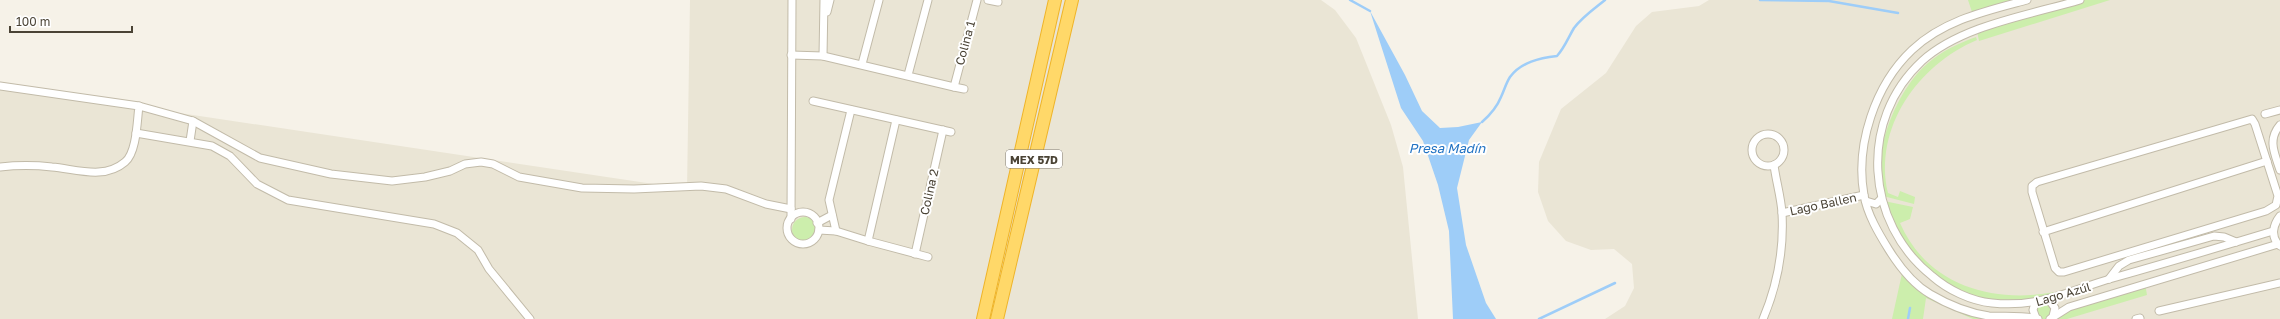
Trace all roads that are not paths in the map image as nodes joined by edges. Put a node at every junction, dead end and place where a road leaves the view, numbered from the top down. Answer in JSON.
{"nodes":[{"id":1,"x":792,"y":0,"type":"edge"},
{"id":2,"x":824,"y":0,"type":"edge"},
{"id":3,"x":830,"y":0,"type":"edge"},
{"id":4,"x":879,"y":0,"type":"edge"},
{"id":5,"x":928,"y":0,"type":"edge"},
{"id":6,"x":977,"y":0,"type":"edge"},
{"id":7,"x":988,"y":0,"type":"edge"},
{"id":8,"x":1055,"y":0,"type":"edge"},
{"id":9,"x":1072,"y":0,"type":"edge"},
{"id":10,"x":2027,"y":0,"type":"edge"},
{"id":11,"x":2080,"y":0,"type":"edge"},
{"id":12,"x":998,"y":2,"type":"dead end"},
{"id":13,"x":824,"y":22,"type":"junction"},
{"id":14,"x":791,"y":55,"type":"junction"},
{"id":15,"x":823,"y":56,"type":"junction"},
{"id":16,"x":862,"y":64,"type":"junction"},
{"id":17,"x":908,"y":75,"type":"junction"},
{"id":18,"x":0,"y":86,"type":"edge"},
{"id":19,"x":954,"y":86,"type":"junction"},
{"id":20,"x":964,"y":89,"type":"dead end"},
{"id":21,"x":813,"y":101,"type":"dead end"},
{"id":22,"x":139,"y":106,"type":"junction"},
{"id":23,"x":851,"y":110,"type":"junction"},
{"id":24,"x":2280,"y":110,"type":"edge"},
{"id":25,"x":2265,"y":114,"type":"dead end"},
{"id":26,"x":896,"y":120,"type":"junction"},
{"id":27,"x":193,"y":121,"type":"junction"},
{"id":28,"x":2280,"y":125,"type":"edge"},
{"id":29,"x":943,"y":130,"type":"junction"},
{"id":30,"x":951,"y":132,"type":"dead end"},
{"id":31,"x":136,"y":133,"type":"junction"},
{"id":32,"x":190,"y":141,"type":"junction"},
{"id":33,"x":2267,"y":161,"type":"junction"},
{"id":34,"x":1774,"y":165,"type":"junction"},
{"id":35,"x":0,"y":167,"type":"edge"},
{"id":36,"x":2280,"y":170,"type":"edge"},
{"id":37,"x":1863,"y":186,"type":"junction"},
{"id":38,"x":1878,"y":186,"type":"junction"},
{"id":39,"x":1865,"y":198,"type":"junction"},
{"id":40,"x":1881,"y":199,"type":"junction"},
{"id":41,"x":791,"y":209,"type":"junction"},
{"id":42,"x":1782,"y":213,"type":"junction"},
{"id":43,"x":832,"y":216,"type":"junction"},
{"id":44,"x":2280,"y":216,"type":"edge"},
{"id":45,"x":791,"y":219,"type":"junction"},
{"id":46,"x":818,"y":226,"type":"junction"},
{"id":47,"x":836,"y":231,"type":"junction"},
{"id":48,"x":2273,"y":231,"type":"junction"},
{"id":49,"x":2043,"y":232,"type":"junction"},
{"id":50,"x":2168,"y":240,"type":"junction"},
{"id":51,"x":868,"y":241,"type":"junction"},
{"id":52,"x":2236,"y":242,"type":"junction"},
{"id":53,"x":2279,"y":245,"type":"edge"},
{"id":54,"x":2171,"y":249,"type":"junction"},
{"id":55,"x":915,"y":254,"type":"junction"},
{"id":56,"x":928,"y":257,"type":"dead end"},
{"id":57,"x":2109,"y":279,"type":"junction"},
{"id":58,"x":2280,"y":283,"type":"edge"},
{"id":59,"x":2049,"y":300,"type":"junction"},
{"id":60,"x":2035,"y":303,"type":"junction"},
{"id":61,"x":2159,"y":311,"type":"dead end"},
{"id":62,"x":2052,"y":318,"type":"edge"},
{"id":63,"x":530,"y":319,"type":"edge"},
{"id":64,"x":983,"y":319,"type":"edge"},
{"id":65,"x":997,"y":319,"type":"edge"},
{"id":66,"x":1763,"y":319,"type":"edge"},
{"id":67,"x":2037,"y":319,"type":"edge"}],
"edges":[{"from":1,"to":14,"type":"street"},
{"from":2,"to":13,"type":"street"},
{"from":3,"to":13,"type":"street"},
{"from":4,"to":16,"type":"street"},
{"from":5,"to":17,"type":"street"},
{"from":6,"to":19,"type":"street","name":"Colina 1"},
{"from":7,"to":12,"type":"street"},
{"from":8,"to":64,"type":"highway","number":"MEX 57D"},
{"from":9,"to":65,"type":"highway","number":"MEX 57D"},
{"from":10,"to":37,"type":"street","name":"Lago Azúl"},
{"from":11,"to":38,"type":"street","name":"Lago Azúl"},
{"from":13,"to":15,"type":"street"},
{"from":14,"to":15,"type":"street"},
{"from":14,"to":41,"type":"street"},
{"from":15,"to":16,"type":"street"},
{"from":16,"to":17,"type":"street"},
{"from":17,"to":19,"type":"street"},
{"from":18,"to":22,"type":"street"},
{"from":19,"to":20,"type":"street"},
{"from":21,"to":23,"type":"street"},
{"from":22,"to":27,"type":"street"},
{"from":22,"to":31,"type":"street"},
{"from":23,"to":26,"type":"street"},
{"from":23,"to":43,"type":"street"},
{"from":24,"to":25,"type":"street"},
{"from":26,"to":29,"type":"street"},
{"from":26,"to":51,"type":"street"},
{"from":27,"to":32,"type":"street"},
{"from":27,"to":41,"type":"street"},
{"from":28,"to":36,"type":"street"},
{"from":29,"to":30,"type":"street"},
{"from":29,"to":55,"type":"street","name":"Colina 2"},
{"from":31,"to":32,"type":"street"},
{"from":31,"to":35,"type":"street"},
{"from":32,"to":63,"type":"street"},
{"from":33,"to":49,"type":"street"},
{"from":33,"to":49,"type":"street"},
{"from":33,"to":50,"type":"street"},
{"from":34,"to":34,"type":"street"},
{"from":34,"to":42,"type":"street","name":"Lago Ballen"},
{"from":37,"to":38,"type":"street"},
{"from":37,"to":39,"type":"street","name":"Lago Azúl"},
{"from":38,"to":40,"type":"street","name":"Lago Azúl"},
{"from":39,"to":40,"type":"street"},
{"from":39,"to":42,"type":"street","name":"Lago Ballen"},
{"from":39,"to":67,"type":"street","name":"Lago Azúl"},
{"from":40,"to":60,"type":"street","name":"Lago Azúl"},
{"from":41,"to":45,"type":"street"},
{"from":42,"to":66,"type":"street","name":"Lago Ballen"},
{"from":43,"to":46,"type":"street"},
{"from":43,"to":47,"type":"street"},
{"from":44,"to":48,"type":"street"},
{"from":45,"to":46,"type":"street"},
{"from":45,"to":46,"type":"street"},
{"from":46,"to":47,"type":"street"},
{"from":47,"to":51,"type":"street"},
{"from":48,"to":52,"type":"street","name":"Lago Azúl"},
{"from":48,"to":53,"type":"street"},
{"from":49,"to":50,"type":"street"},
{"from":50,"to":54,"type":"street"},
{"from":51,"to":55,"type":"street"},
{"from":52,"to":54,"type":"street"},
{"from":52,"to":57,"type":"street","name":"Lago Azúl"},
{"from":53,"to":62,"type":"street","name":"Lago Azúl"},
{"from":54,"to":57,"type":"street"},
{"from":55,"to":56,"type":"street"},
{"from":57,"to":59,"type":"street","name":"Lago Azúl"},
{"from":58,"to":61,"type":"street"},
{"from":59,"to":60,"type":"street","name":"Lago Azúl"},
{"from":59,"to":62,"type":"street"},
{"from":60,"to":67,"type":"street"}]}
